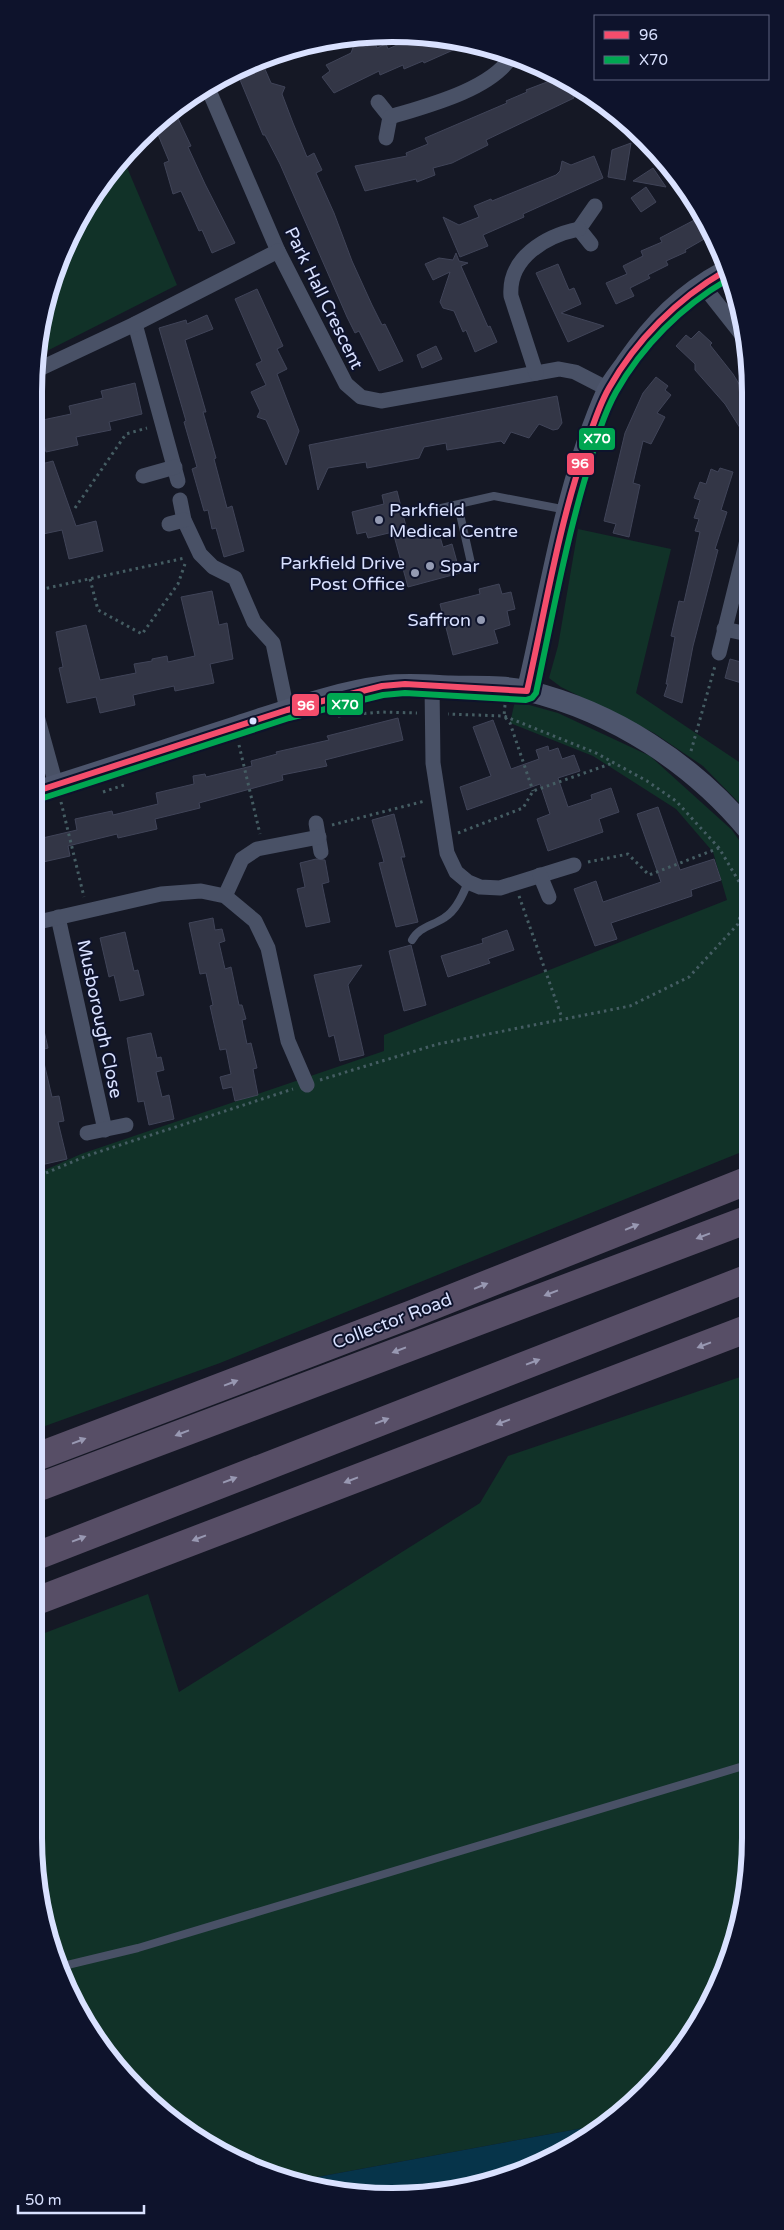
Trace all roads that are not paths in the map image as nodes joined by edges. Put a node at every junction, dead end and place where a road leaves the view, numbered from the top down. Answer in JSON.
{"nodes":[{"id":1,"x":506,"y":62,"type":"edge"},
{"id":2,"x":210,"y":93,"type":"edge"},
{"id":3,"x":378,"y":102,"type":"dead end"},
{"id":4,"x":390,"y":117,"type":"junction"},
{"id":5,"x":386,"y":138,"type":"dead end"},
{"id":6,"x":595,"y":206,"type":"dead end"},
{"id":7,"x":579,"y":229,"type":"junction"},
{"id":8,"x":591,"y":244,"type":"dead end"},
{"id":9,"x":278,"y":251,"type":"junction"},
{"id":10,"x":721,"y":273,"type":"edge"},
{"id":11,"x":701,"y":283,"type":"junction"},
{"id":12,"x":135,"y":324,"type":"junction"},
{"id":13,"x":735,"y":327,"type":"edge"},
{"id":14,"x":43,"y":367,"type":"edge"},
{"id":15,"x":536,"y":372,"type":"junction"},
{"id":16,"x":608,"y":389,"type":"junction"},
{"id":17,"x":143,"y":476,"type":"dead end"},
{"id":18,"x":180,"y":500,"type":"dead end"},
{"id":19,"x":458,"y":505,"type":"junction"},
{"id":20,"x":437,"y":509,"type":"dead end"},
{"id":21,"x":567,"y":510,"type":"junction"},
{"id":22,"x":184,"y":520,"type":"junction"},
{"id":23,"x":169,"y":524,"type":"dead end"},
{"id":24,"x":742,"y":559,"type":"edge"},
{"id":25,"x":471,"y":563,"type":"dead end"},
{"id":26,"x":724,"y":629,"type":"junction"},
{"id":27,"x":742,"y":633,"type":"edge"},
{"id":28,"x":719,"y":653,"type":"road end"},
{"id":29,"x":432,"y":685,"type":"junction"},
{"id":30,"x":527,"y":691,"type":"junction"},
{"id":31,"x":287,"y":710,"type":"junction"},
{"id":32,"x":42,"y":734,"type":"edge"},
{"id":33,"x":56,"y":785,"type":"junction"},
{"id":34,"x":42,"y":789,"type":"edge"},
{"id":35,"x":742,"y":823,"type":"edge"},
{"id":36,"x":321,"y":852,"type":"dead end"},
{"id":37,"x":574,"y":865,"type":"road end"},
{"id":38,"x":540,"y":876,"type":"junction"},
{"id":39,"x":468,"y":882,"type":"junction"},
{"id":40,"x":225,"y":896,"type":"junction"},
{"id":41,"x":549,"y":898,"type":"dead end"},
{"id":42,"x":58,"y":917,"type":"junction"},
{"id":43,"x":42,"y":921,"type":"edge"},
{"id":44,"x":412,"y":940,"type":"dead end"},
{"id":45,"x":307,"y":1084,"type":"road end"},
{"id":46,"x":126,"y":1125,"type":"dead end"},
{"id":47,"x":105,"y":1130,"type":"junction"},
{"id":48,"x":87,"y":1133,"type":"dead end"},
{"id":49,"x":742,"y":1183,"type":"edge"},
{"id":50,"x":742,"y":1222,"type":"edge"},
{"id":51,"x":742,"y":1281,"type":"edge"},
{"id":52,"x":742,"y":1331,"type":"edge"},
{"id":53,"x":42,"y":1455,"type":"edge"},
{"id":54,"x":42,"y":1487,"type":"edge"},
{"id":55,"x":42,"y":1554,"type":"edge"},
{"id":56,"x":42,"y":1599,"type":"edge"},
{"id":57,"x":742,"y":1766,"type":"edge"},
{"id":58,"x":66,"y":1965,"type":"edge"}],
"edges":[{"from":1,"to":4,"type":"street"},
{"from":2,"to":9,"type":"street","name":"Park Hall Crescent"},
{"from":3,"to":4,"type":"street"},
{"from":4,"to":5,"type":"street"},
{"from":6,"to":7,"type":"street"},
{"from":7,"to":8,"type":"street"},
{"from":7,"to":15,"type":"street"},
{"from":9,"to":12,"type":"street"},
{"from":9,"to":15,"type":"street","name":"Park Hall Crescent"},
{"from":10,"to":11,"type":"street"},
{"from":11,"to":13,"type":"street"},
{"from":11,"to":16,"type":"street"},
{"from":12,"to":14,"type":"street"},
{"from":12,"to":17,"type":"street"},
{"from":15,"to":16,"type":"street","name":"Park Hall Crescent"},
{"from":16,"to":21,"type":"street"},
{"from":18,"to":22,"type":"street"},
{"from":19,"to":20,"type":"lane"},
{"from":19,"to":21,"type":"lane"},
{"from":19,"to":25,"type":"lane"},
{"from":21,"to":30,"type":"street"},
{"from":22,"to":23,"type":"street"},
{"from":22,"to":31,"type":"street"},
{"from":24,"to":26,"type":"street"},
{"from":26,"to":27,"type":"street"},
{"from":26,"to":28,"type":"street"},
{"from":29,"to":30,"type":"street"},
{"from":29,"to":31,"type":"street"},
{"from":29,"to":39,"type":"street"},
{"from":30,"to":35,"type":"street"},
{"from":31,"to":33,"type":"street"},
{"from":32,"to":33,"type":"street"},
{"from":33,"to":34,"type":"street"},
{"from":36,"to":40,"type":"street"},
{"from":37,"to":38,"type":"street"},
{"from":38,"to":39,"type":"street"},
{"from":38,"to":41,"type":"street"},
{"from":39,"to":44,"type":"lane"},
{"from":40,"to":42,"type":"street"},
{"from":40,"to":45,"type":"street"},
{"from":42,"to":43,"type":"street"},
{"from":42,"to":47,"type":"street","name":"Musborough Close"},
{"from":46,"to":47,"type":"street"},
{"from":47,"to":48,"type":"street"},
{"from":53,"to":49,"type":"highway","name":"Collector Road","one_way":true},
{"from":50,"to":54,"type":"highway","name":"Collector Road","one_way":true},
{"from":55,"to":51,"type":"highway","one_way":true},
{"from":52,"to":56,"type":"highway","one_way":true},
{"from":57,"to":58,"type":"lane"}]}
